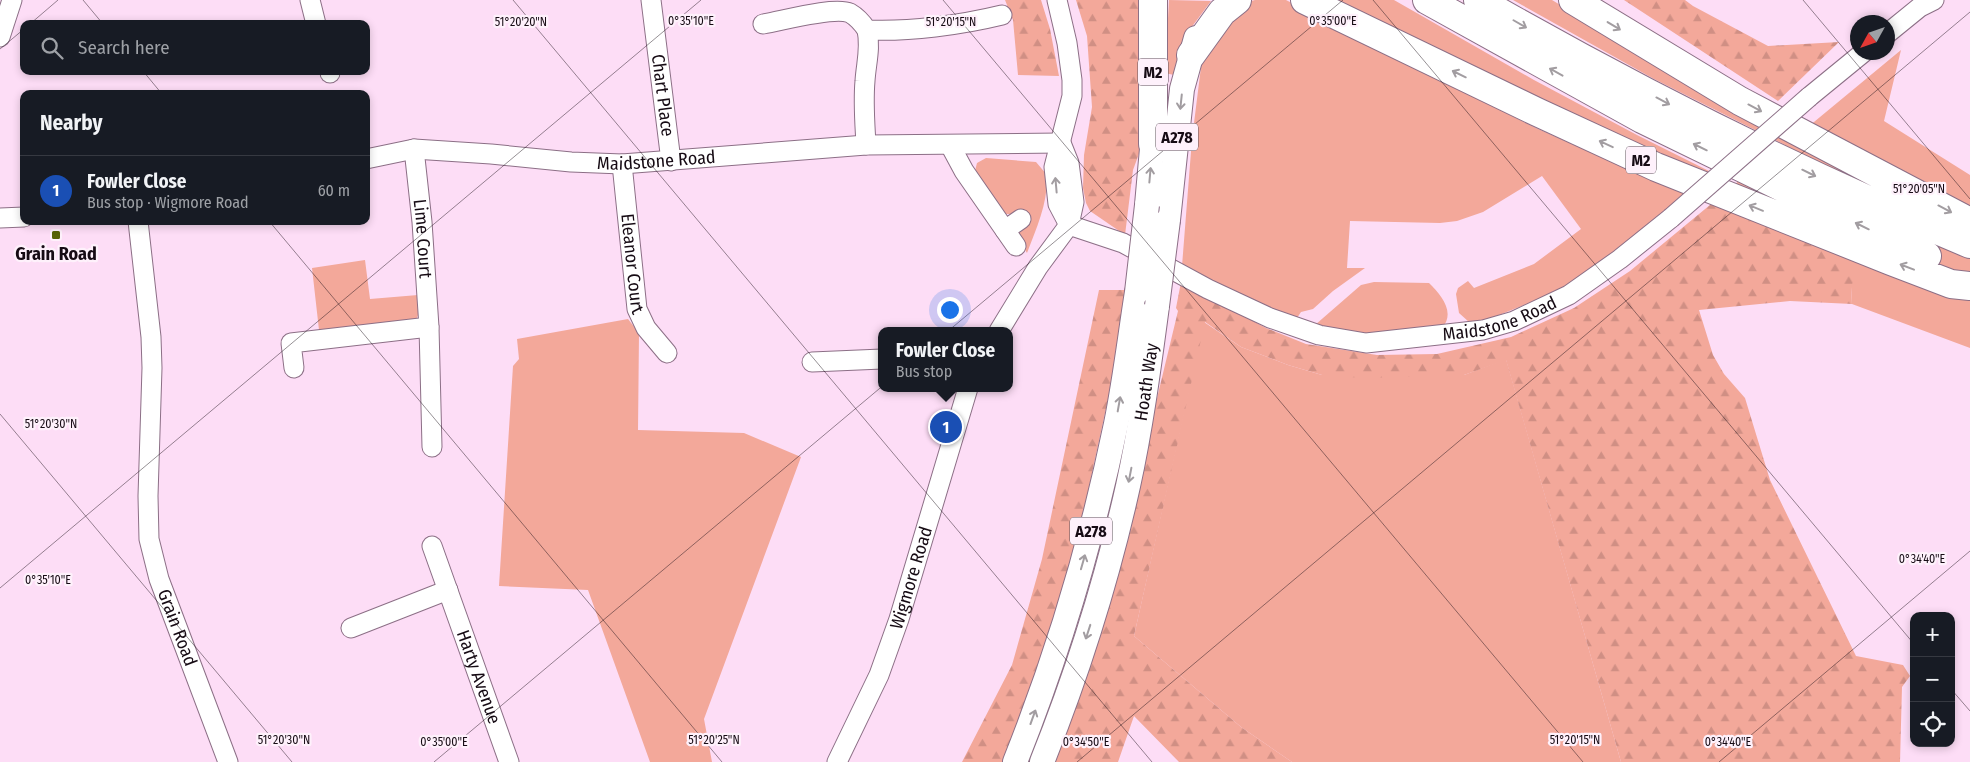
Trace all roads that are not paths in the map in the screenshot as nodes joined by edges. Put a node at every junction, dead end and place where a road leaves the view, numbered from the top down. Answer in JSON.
{"nodes":[{"id":1,"x":12,"y":0,"type":"edge"},
{"id":2,"x":310,"y":0,"type":"edge"},
{"id":3,"x":651,"y":0,"type":"edge"},
{"id":4,"x":1057,"y":0,"type":"edge"},
{"id":5,"x":1152,"y":0,"type":"edge"},
{"id":6,"x":1164,"y":0,"type":"edge"},
{"id":7,"x":1222,"y":0,"type":"edge"},
{"id":8,"x":1237,"y":0,"type":"edge"},
{"id":9,"x":1427,"y":0,"type":"edge"},
{"id":10,"x":1478,"y":0,"type":"edge"},
{"id":11,"x":1573,"y":0,"type":"edge"},
{"id":12,"x":1934,"y":0,"type":"edge"},
{"id":13,"x":1313,"y":3,"type":"edge"},
{"id":14,"x":1002,"y":15,"type":"dead end"},
{"id":15,"x":315,"y":20,"type":"edge"},
{"id":16,"x":763,"y":24,"type":"dead end"},
{"id":17,"x":1895,"y":27,"type":"edge"},
{"id":18,"x":867,"y":30,"type":"junction"},
{"id":19,"x":0,"y":37,"type":"edge"},
{"id":20,"x":1191,"y":55,"type":"junction"},
{"id":21,"x":1854,"y":60,"type":"edge"},
{"id":22,"x":1062,"y":143,"type":"junction"},
{"id":23,"x":1153,"y":144,"type":"junction"},
{"id":24,"x":866,"y":145,"type":"junction"},
{"id":25,"x":950,"y":145,"type":"junction"},
{"id":26,"x":414,"y":149,"type":"junction"},
{"id":27,"x":370,"y":158,"type":"edge"},
{"id":28,"x":671,"y":161,"type":"junction"},
{"id":29,"x":622,"y":164,"type":"junction"},
{"id":30,"x":0,"y":218,"type":"edge"},
{"id":31,"x":20,"y":218,"type":"edge"},
{"id":32,"x":1021,"y":219,"type":"dead end"},
{"id":33,"x":1970,"y":222,"type":"edge"},
{"id":34,"x":138,"y":225,"type":"edge"},
{"id":35,"x":1069,"y":225,"type":"junction"},
{"id":36,"x":1005,"y":230,"type":"junction"},
{"id":37,"x":1970,"y":244,"type":"edge"},
{"id":38,"x":1016,"y":246,"type":"dead end"},
{"id":39,"x":1970,"y":274,"type":"edge"},
{"id":40,"x":1970,"y":286,"type":"edge"},
{"id":41,"x":429,"y":327,"type":"junction"},
{"id":42,"x":1001,"y":327,"type":"edge"},
{"id":43,"x":666,"y":353,"type":"dead end"},
{"id":44,"x":878,"y":359,"type":"edge"},
{"id":45,"x":812,"y":362,"type":"dead end"},
{"id":46,"x":294,"y":368,"type":"dead end"},
{"id":47,"x":967,"y":392,"type":"edge"},
{"id":48,"x":432,"y":447,"type":"dead end"},
{"id":49,"x":432,"y":546,"type":"dead end"},
{"id":50,"x":448,"y":590,"type":"junction"},
{"id":51,"x":351,"y":628,"type":"dead end"},
{"id":52,"x":228,"y":762,"type":"edge"},
{"id":53,"x":509,"y":762,"type":"edge"},
{"id":54,"x":837,"y":762,"type":"edge"},
{"id":55,"x":1015,"y":762,"type":"edge"},
{"id":56,"x":1042,"y":762,"type":"edge"}],
"edges":[{"from":1,"to":19,"type":"street"},
{"from":2,"to":15,"type":"street"},
{"from":3,"to":28,"type":"street","name":"Chart Place"},
{"from":4,"to":22,"type":"street"},
{"from":5,"to":23,"type":"highway","number":"M2"},
{"from":6,"to":23,"type":"main road","name":"Hoath Way","number":"A278"},
{"from":7,"to":20,"type":"main road","name":"Hoath Way","number":"A278"},
{"from":8,"to":20,"type":"highway","number":"M2"},
{"from":39,"to":9,"type":"highway","number":"M2","one_way":true},
{"from":10,"to":37,"type":"highway","one_way":true},
{"from":11,"to":33,"type":"highway","one_way":true},
{"from":12,"to":17,"type":"street"},
{"from":40,"to":13,"type":"highway","number":"M2","one_way":true},
{"from":14,"to":18,"type":"street"},
{"from":16,"to":18,"type":"street"},
{"from":18,"to":24,"type":"street"},
{"from":20,"to":56,"type":"main road","name":"Hoath Way","number":"A278","one_way":true,"bridge":true},
{"from":21,"to":35,"type":"street","name":"Maidstone Road","bridge":true},
{"from":22,"to":25,"type":"street","name":"Maidstone Road"},
{"from":22,"to":35,"type":"street"},
{"from":55,"to":23,"type":"main road","name":"Hoath Way","number":"A278","one_way":true,"bridge":true},
{"from":24,"to":25,"type":"street","name":"Maidstone Road"},
{"from":24,"to":28,"type":"street","name":"Maidstone Road"},
{"from":25,"to":36,"type":"street"},
{"from":26,"to":27,"type":"street","name":"Maidstone Road"},
{"from":26,"to":29,"type":"street","name":"Maidstone Road"},
{"from":26,"to":41,"type":"street","name":"Lime Court"},
{"from":28,"to":29,"type":"street","name":"Maidstone Road"},
{"from":29,"to":43,"type":"street","name":"Eleanor Court"},
{"from":30,"to":31,"type":"street"},
{"from":32,"to":36,"type":"street"},
{"from":34,"to":52,"type":"street","name":"Grain Road"},
{"from":35,"to":42,"type":"street"},
{"from":36,"to":38,"type":"street"},
{"from":41,"to":46,"type":"street"},
{"from":41,"to":48,"type":"street","name":"Lime Court"},
{"from":44,"to":45,"type":"street"},
{"from":47,"to":54,"type":"street","name":"Wigmore Road"},
{"from":49,"to":50,"type":"street","name":"Harty Avenue"},
{"from":50,"to":51,"type":"street"},
{"from":50,"to":53,"type":"street","name":"Harty Avenue"}]}
